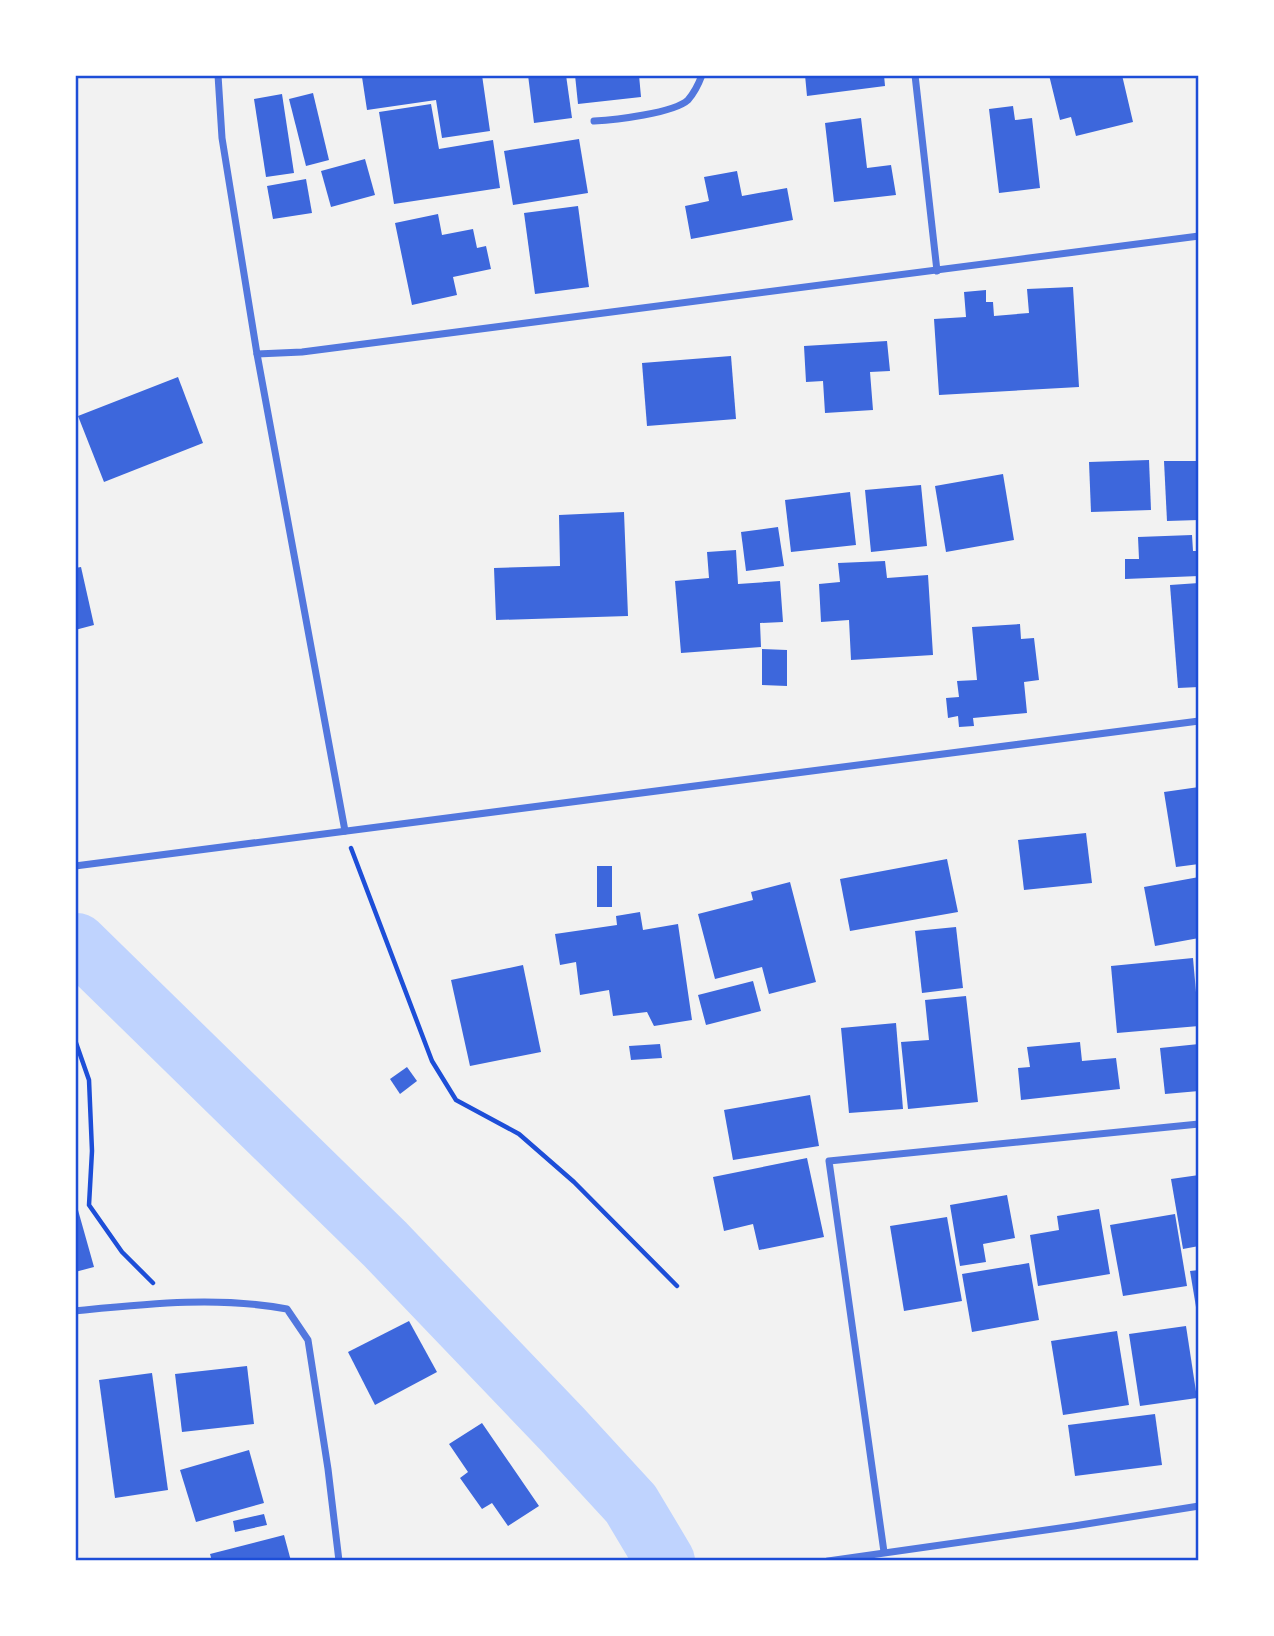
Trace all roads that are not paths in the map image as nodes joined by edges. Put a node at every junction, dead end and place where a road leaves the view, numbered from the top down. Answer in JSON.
{"nodes":[{"id":1,"x":218,"y":75,"type":"edge"},
{"id":2,"x":702,"y":75,"type":"edge"},
{"id":3,"x":915,"y":75,"type":"edge"},
{"id":4,"x":594,"y":121,"type":"dead end"},
{"id":5,"x":1199,"y":236,"type":"edge"},
{"id":6,"x":937,"y":271,"type":"junction"},
{"id":7,"x":257,"y":354,"type":"junction"},
{"id":8,"x":1199,"y":721,"type":"edge"},
{"id":9,"x":345,"y":831,"type":"junction"},
{"id":10,"x":75,"y":866,"type":"edge"},
{"id":11,"x":1199,"y":1124,"type":"edge"},
{"id":12,"x":75,"y":1311,"type":"edge"},
{"id":13,"x":1199,"y":1506,"type":"edge"},
{"id":14,"x":884,"y":1552,"type":"junction"},
{"id":15,"x":339,"y":1561,"type":"edge"},
{"id":16,"x":828,"y":1561,"type":"edge"}],
"edges":[{"from":1,"to":7,"type":"street"},
{"from":2,"to":4,"type":"street"},
{"from":3,"to":6,"type":"street"},
{"from":5,"to":6,"type":"street"},
{"from":6,"to":7,"type":"street"},
{"from":7,"to":9,"type":"street"},
{"from":8,"to":9,"type":"street"},
{"from":9,"to":10,"type":"street"},
{"from":11,"to":14,"type":"street"},
{"from":12,"to":15,"type":"street"},
{"from":13,"to":14,"type":"street"},
{"from":14,"to":16,"type":"street"}]}
